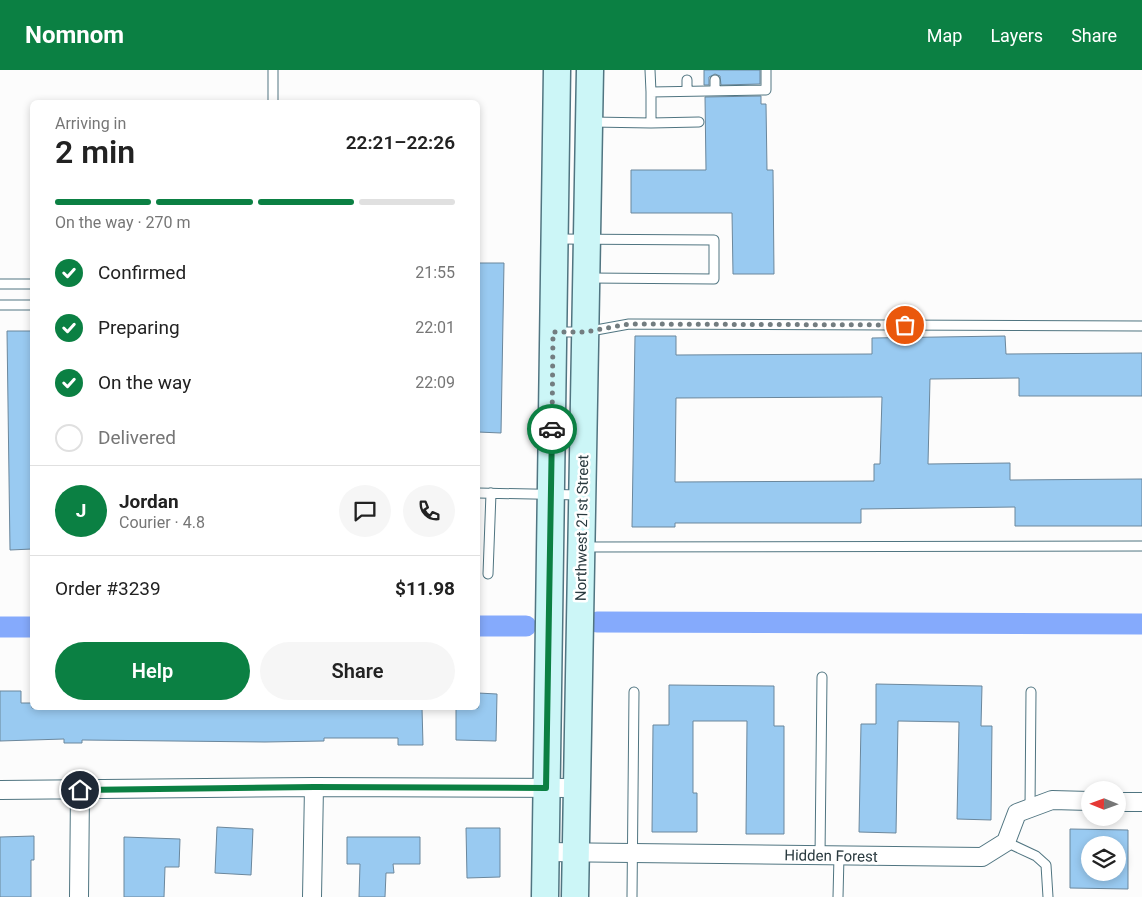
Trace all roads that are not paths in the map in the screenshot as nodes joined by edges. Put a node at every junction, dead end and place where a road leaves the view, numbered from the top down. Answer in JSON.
{"nodes":[{"id":1,"x":273,"y":70,"type":"edge"},
{"id":2,"x":557,"y":70,"type":"edge"},
{"id":3,"x":590,"y":70,"type":"edge"},
{"id":4,"x":650,"y":70,"type":"edge"},
{"id":5,"x":766,"y":70,"type":"edge"},
{"id":6,"x":687,"y":80,"type":"dead end"},
{"id":7,"x":715,"y":80,"type":"dead end"},
{"id":8,"x":687,"y":91,"type":"junction"},
{"id":9,"x":715,"y":91,"type":"junction"},
{"id":10,"x":651,"y":92,"type":"junction"},
{"id":11,"x":273,"y":100,"type":"edge"},
{"id":12,"x":589,"y":122,"type":"junction"},
{"id":13,"x":699,"y":122,"type":"dead end"},
{"id":14,"x":651,"y":123,"type":"junction"},
{"id":15,"x":554,"y":239,"type":"junction"},
{"id":16,"x":587,"y":239,"type":"junction"},
{"id":17,"x":586,"y":278,"type":"junction"},
{"id":18,"x":0,"y":284,"type":"edge"},
{"id":19,"x":30,"y":284,"type":"edge"},
{"id":20,"x":0,"y":305,"type":"edge"},
{"id":21,"x":30,"y":305,"type":"edge"},
{"id":22,"x":1142,"y":326,"type":"edge"},
{"id":23,"x":553,"y":332,"type":"junction"},
{"id":24,"x":585,"y":332,"type":"junction"},
{"id":25,"x":480,"y":493,"type":"edge"},
{"id":26,"x":491,"y":493,"type":"junction"},
{"id":27,"x":551,"y":495,"type":"junction"},
{"id":28,"x":582,"y":496,"type":"junction"},
{"id":29,"x":1142,"y":546,"type":"edge"},
{"id":30,"x":582,"y":547,"type":"junction"},
{"id":31,"x":488,"y":574,"type":"dead end"},
{"id":32,"x":822,"y":677,"type":"dead end"},
{"id":33,"x":634,"y":692,"type":"dead end"},
{"id":34,"x":1031,"y":692,"type":"dead end"},
{"id":35,"x":314,"y":787,"type":"junction"},
{"id":36,"x":546,"y":788,"type":"junction"},
{"id":37,"x":577,"y":788,"type":"junction"},
{"id":38,"x":0,"y":790,"type":"edge"},
{"id":39,"x":80,"y":790,"type":"junction"},
{"id":40,"x":1081,"y":801,"type":"edge"},
{"id":41,"x":1126,"y":802,"type":"edge"},
{"id":42,"x":1142,"y":802,"type":"edge"},
{"id":43,"x":1030,"y":808,"type":"junction"},
{"id":44,"x":1006,"y":842,"type":"junction"},
{"id":45,"x":545,"y":852,"type":"junction"},
{"id":46,"x":576,"y":852,"type":"junction"},
{"id":47,"x":632,"y":853,"type":"junction"},
{"id":48,"x":820,"y":856,"type":"junction"},
{"id":49,"x":839,"y":856,"type":"junction"},
{"id":50,"x":79,"y":897,"type":"edge"},
{"id":51,"x":312,"y":897,"type":"edge"},
{"id":52,"x":545,"y":897,"type":"edge"},
{"id":53,"x":575,"y":897,"type":"edge"},
{"id":54,"x":632,"y":897,"type":"edge"},
{"id":55,"x":838,"y":897,"type":"edge"},
{"id":56,"x":1048,"y":897,"type":"edge"}],
"edges":[{"from":1,"to":11,"type":"lane"},
{"from":2,"to":15,"type":"street"},
{"from":3,"to":12,"type":"street","name":"Northwest 21st Street"},
{"from":4,"to":10,"type":"lane"},
{"from":5,"to":9,"type":"lane"},
{"from":6,"to":8,"type":"lane"},
{"from":7,"to":9,"type":"lane"},
{"from":8,"to":9,"type":"lane"},
{"from":8,"to":10,"type":"lane"},
{"from":10,"to":14,"type":"lane"},
{"from":12,"to":14,"type":"lane"},
{"from":12,"to":16,"type":"street","name":"Northwest 21st Street"},
{"from":13,"to":14,"type":"lane"},
{"from":15,"to":16,"type":"lane"},
{"from":15,"to":23,"type":"street"},
{"from":16,"to":17,"type":"street","name":"Northwest 21st Street"},
{"from":16,"to":17,"type":"lane"},
{"from":17,"to":24,"type":"street","name":"Northwest 21st Street"},
{"from":18,"to":19,"type":"lane"},
{"from":20,"to":21,"type":"lane"},
{"from":22,"to":24,"type":"lane"},
{"from":23,"to":24,"type":"lane"},
{"from":23,"to":27,"type":"street"},
{"from":24,"to":28,"type":"street","name":"Northwest 21st Street"},
{"from":25,"to":26,"type":"lane"},
{"from":26,"to":27,"type":"lane"},
{"from":26,"to":31,"type":"lane"},
{"from":27,"to":28,"type":"lane"},
{"from":27,"to":36,"type":"street"},
{"from":28,"to":30,"type":"street","name":"Northwest 21st Street"},
{"from":29,"to":30,"type":"lane"},
{"from":30,"to":37,"type":"street","name":"Northwest 21st Street"},
{"from":32,"to":48,"type":"lane"},
{"from":33,"to":47,"type":"lane"},
{"from":34,"to":43,"type":"lane"},
{"from":35,"to":36,"type":"street"},
{"from":35,"to":39,"type":"street"},
{"from":35,"to":51,"type":"street"},
{"from":36,"to":37,"type":"street"},
{"from":36,"to":45,"type":"street"},
{"from":37,"to":46,"type":"street","name":"Northwest 21st Street"},
{"from":38,"to":39,"type":"street"},
{"from":39,"to":50,"type":"street"},
{"from":40,"to":43,"type":"street"},
{"from":41,"to":42,"type":"street"},
{"from":43,"to":44,"type":"street"},
{"from":44,"to":49,"type":"street","name":"Hidden Forest"},
{"from":44,"to":56,"type":"lane"},
{"from":45,"to":46,"type":"street","name":"Hidden Forest"},
{"from":45,"to":52,"type":"street"},
{"from":46,"to":47,"type":"street","name":"Hidden Forest"},
{"from":46,"to":53,"type":"street","name":"Northwest 21st Street"},
{"from":47,"to":48,"type":"street","name":"Hidden Forest"},
{"from":47,"to":54,"type":"lane"},
{"from":48,"to":49,"type":"street","name":"Hidden Forest"},
{"from":49,"to":55,"type":"lane"}]}
